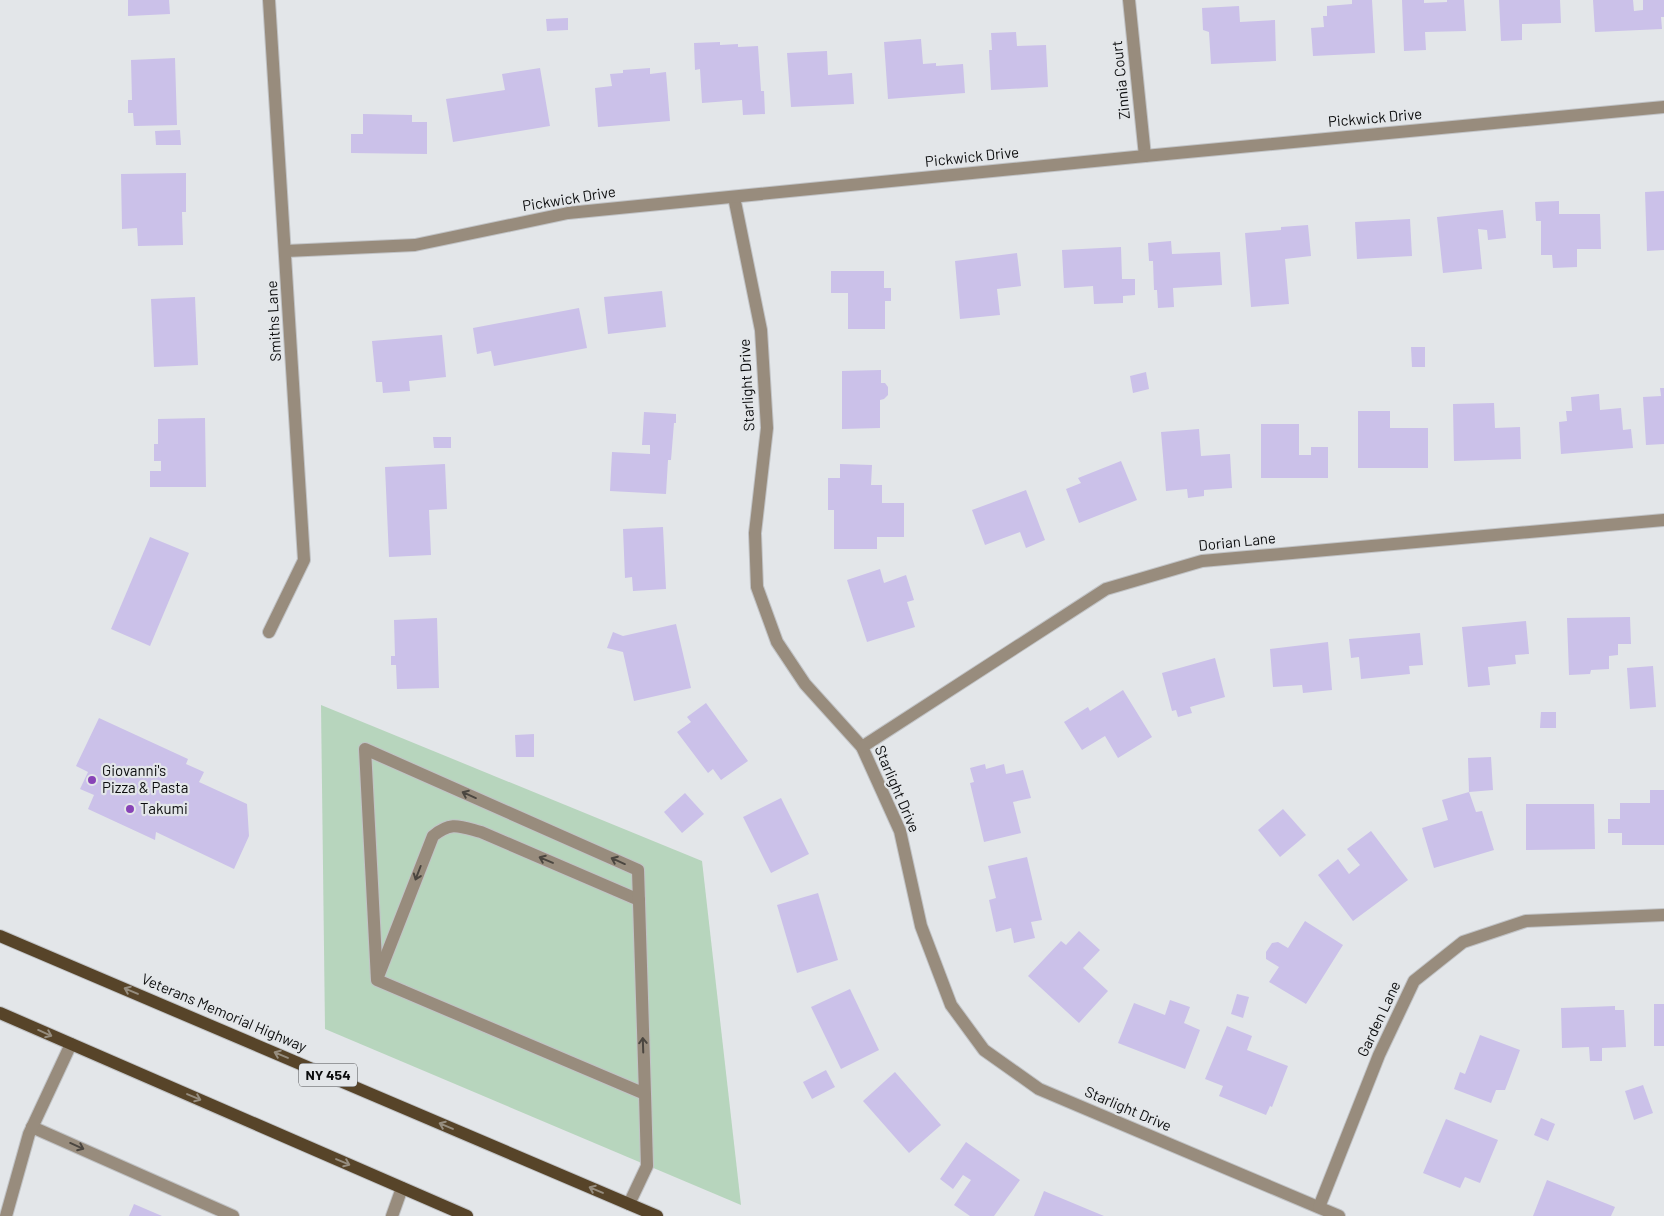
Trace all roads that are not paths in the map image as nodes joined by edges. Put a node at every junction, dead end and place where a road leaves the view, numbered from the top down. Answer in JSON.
{"nodes":[{"id":1,"x":269,"y":0,"type":"edge"},
{"id":2,"x":1129,"y":0,"type":"edge"},
{"id":3,"x":1664,"y":107,"type":"edge"},
{"id":4,"x":1145,"y":156,"type":"junction"},
{"id":5,"x":734,"y":197,"type":"junction"},
{"id":6,"x":286,"y":251,"type":"junction"},
{"id":7,"x":1664,"y":520,"type":"edge"},
{"id":8,"x":269,"y":632,"type":"dead end"},
{"id":9,"x":862,"y":747,"type":"junction"},
{"id":10,"x":639,"y":900,"type":"junction"},
{"id":11,"x":1664,"y":915,"type":"edge"},
{"id":12,"x":0,"y":936,"type":"edge"},
{"id":13,"x":377,"y":980,"type":"junction"},
{"id":14,"x":0,"y":1013,"type":"edge"},
{"id":15,"x":71,"y":1044,"type":"junction"},
{"id":16,"x":645,"y":1094,"type":"junction"},
{"id":17,"x":32,"y":1127,"type":"junction"},
{"id":18,"x":402,"y":1188,"type":"junction"},
{"id":19,"x":629,"y":1204,"type":"junction"},
{"id":20,"x":1319,"y":1207,"type":"junction"},
{"id":21,"x":6,"y":1216,"type":"edge"},
{"id":22,"x":233,"y":1216,"type":"edge"},
{"id":23,"x":392,"y":1216,"type":"edge"},
{"id":24,"x":467,"y":1216,"type":"edge"},
{"id":25,"x":656,"y":1216,"type":"edge"},
{"id":26,"x":1338,"y":1216,"type":"edge"}],
"edges":[{"from":1,"to":6,"type":"street","name":"Smiths Lane"},
{"from":2,"to":4,"type":"street","name":"Zinnia Court"},
{"from":3,"to":4,"type":"street","name":"Pickwick Drive"},
{"from":4,"to":5,"type":"street","name":"Pickwick Drive"},
{"from":5,"to":6,"type":"street","name":"Pickwick Drive"},
{"from":5,"to":9,"type":"street","name":"Starlight Drive"},
{"from":6,"to":8,"type":"street","name":"Smiths Lane"},
{"from":7,"to":9,"type":"street","name":"Dorian Lane"},
{"from":9,"to":20,"type":"street","name":"Starlight Drive"},
{"from":10,"to":13,"type":"street","one_way":true},
{"from":10,"to":13,"type":"street","one_way":true},
{"from":16,"to":10,"type":"street","one_way":true},
{"from":11,"to":20,"type":"street","name":"Garden Lane"},
{"from":19,"to":12,"type":"main road","name":"Veterans Memorial Highway","number":"NY 454","one_way":true},
{"from":13,"to":16,"type":"street"},
{"from":14,"to":15,"type":"main road","one_way":true},
{"from":15,"to":17,"type":"street"},
{"from":15,"to":18,"type":"main road","one_way":true},
{"from":16,"to":19,"type":"street"},
{"from":17,"to":21,"type":"street"},
{"from":17,"to":22,"type":"street","one_way":true},
{"from":18,"to":23,"type":"street"},
{"from":18,"to":24,"type":"main road"},
{"from":19,"to":25,"type":"main road","name":"Veterans Memorial Highway","number":"NY 454"},
{"from":20,"to":26,"type":"street","name":"Starlight Drive"}]}
